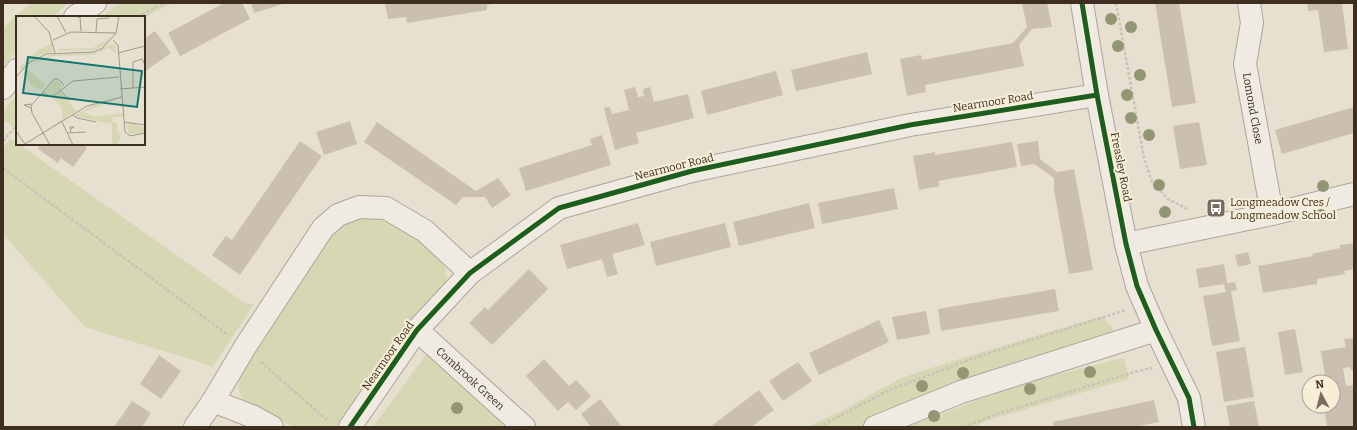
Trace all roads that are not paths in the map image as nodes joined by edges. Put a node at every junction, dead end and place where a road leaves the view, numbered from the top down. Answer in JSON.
{"nodes":[{"id":1,"x":95,"y":3,"type":"edge"},
{"id":2,"x":1082,"y":3,"type":"edge"},
{"id":3,"x":1249,"y":3,"type":"edge"},
{"id":4,"x":76,"y":16,"type":"edge"},
{"id":5,"x":16,"y":71,"type":"edge"},
{"id":6,"x":3,"y":88,"type":"edge"},
{"id":7,"x":1097,"y":95,"type":"junction"},
{"id":8,"x":1354,"y":194,"type":"edge"},
{"id":9,"x":1272,"y":214,"type":"junction"},
{"id":10,"x":1126,"y":244,"type":"junction"},
{"id":11,"x":470,"y":273,"type":"junction"},
{"id":12,"x":417,"y":330,"type":"junction"},
{"id":13,"x":1156,"y":330,"type":"junction"},
{"id":14,"x":213,"y":401,"type":"junction"},
{"id":15,"x":340,"y":424,"type":"edge"},
{"id":16,"x":195,"y":427,"type":"edge"},
{"id":17,"x":272,"y":427,"type":"edge"},
{"id":18,"x":524,"y":427,"type":"edge"},
{"id":19,"x":875,"y":427,"type":"edge"},
{"id":20,"x":1194,"y":427,"type":"edge"}],
"edges":[{"from":1,"to":4,"type":"street"},
{"from":2,"to":7,"type":"street","name":"Freasley Road"},
{"from":3,"to":9,"type":"street","name":"Lomond Close"},
{"from":5,"to":6,"type":"street"},
{"from":7,"to":10,"type":"street","name":"Freasley Road"},
{"from":7,"to":11,"type":"street","name":"Nearmoor Road"},
{"from":8,"to":9,"type":"street"},
{"from":9,"to":10,"type":"street"},
{"from":10,"to":13,"type":"street","name":"Freasley Road"},
{"from":11,"to":12,"type":"street","name":"Nearmoor Road"},
{"from":11,"to":14,"type":"street"},
{"from":12,"to":15,"type":"street","name":"Nearmoor Road"},
{"from":12,"to":18,"type":"street","name":"Combrook Green"},
{"from":13,"to":19,"type":"street"},
{"from":13,"to":20,"type":"street","name":"Freasley Road"},
{"from":14,"to":16,"type":"street"},
{"from":14,"to":17,"type":"street"}]}
